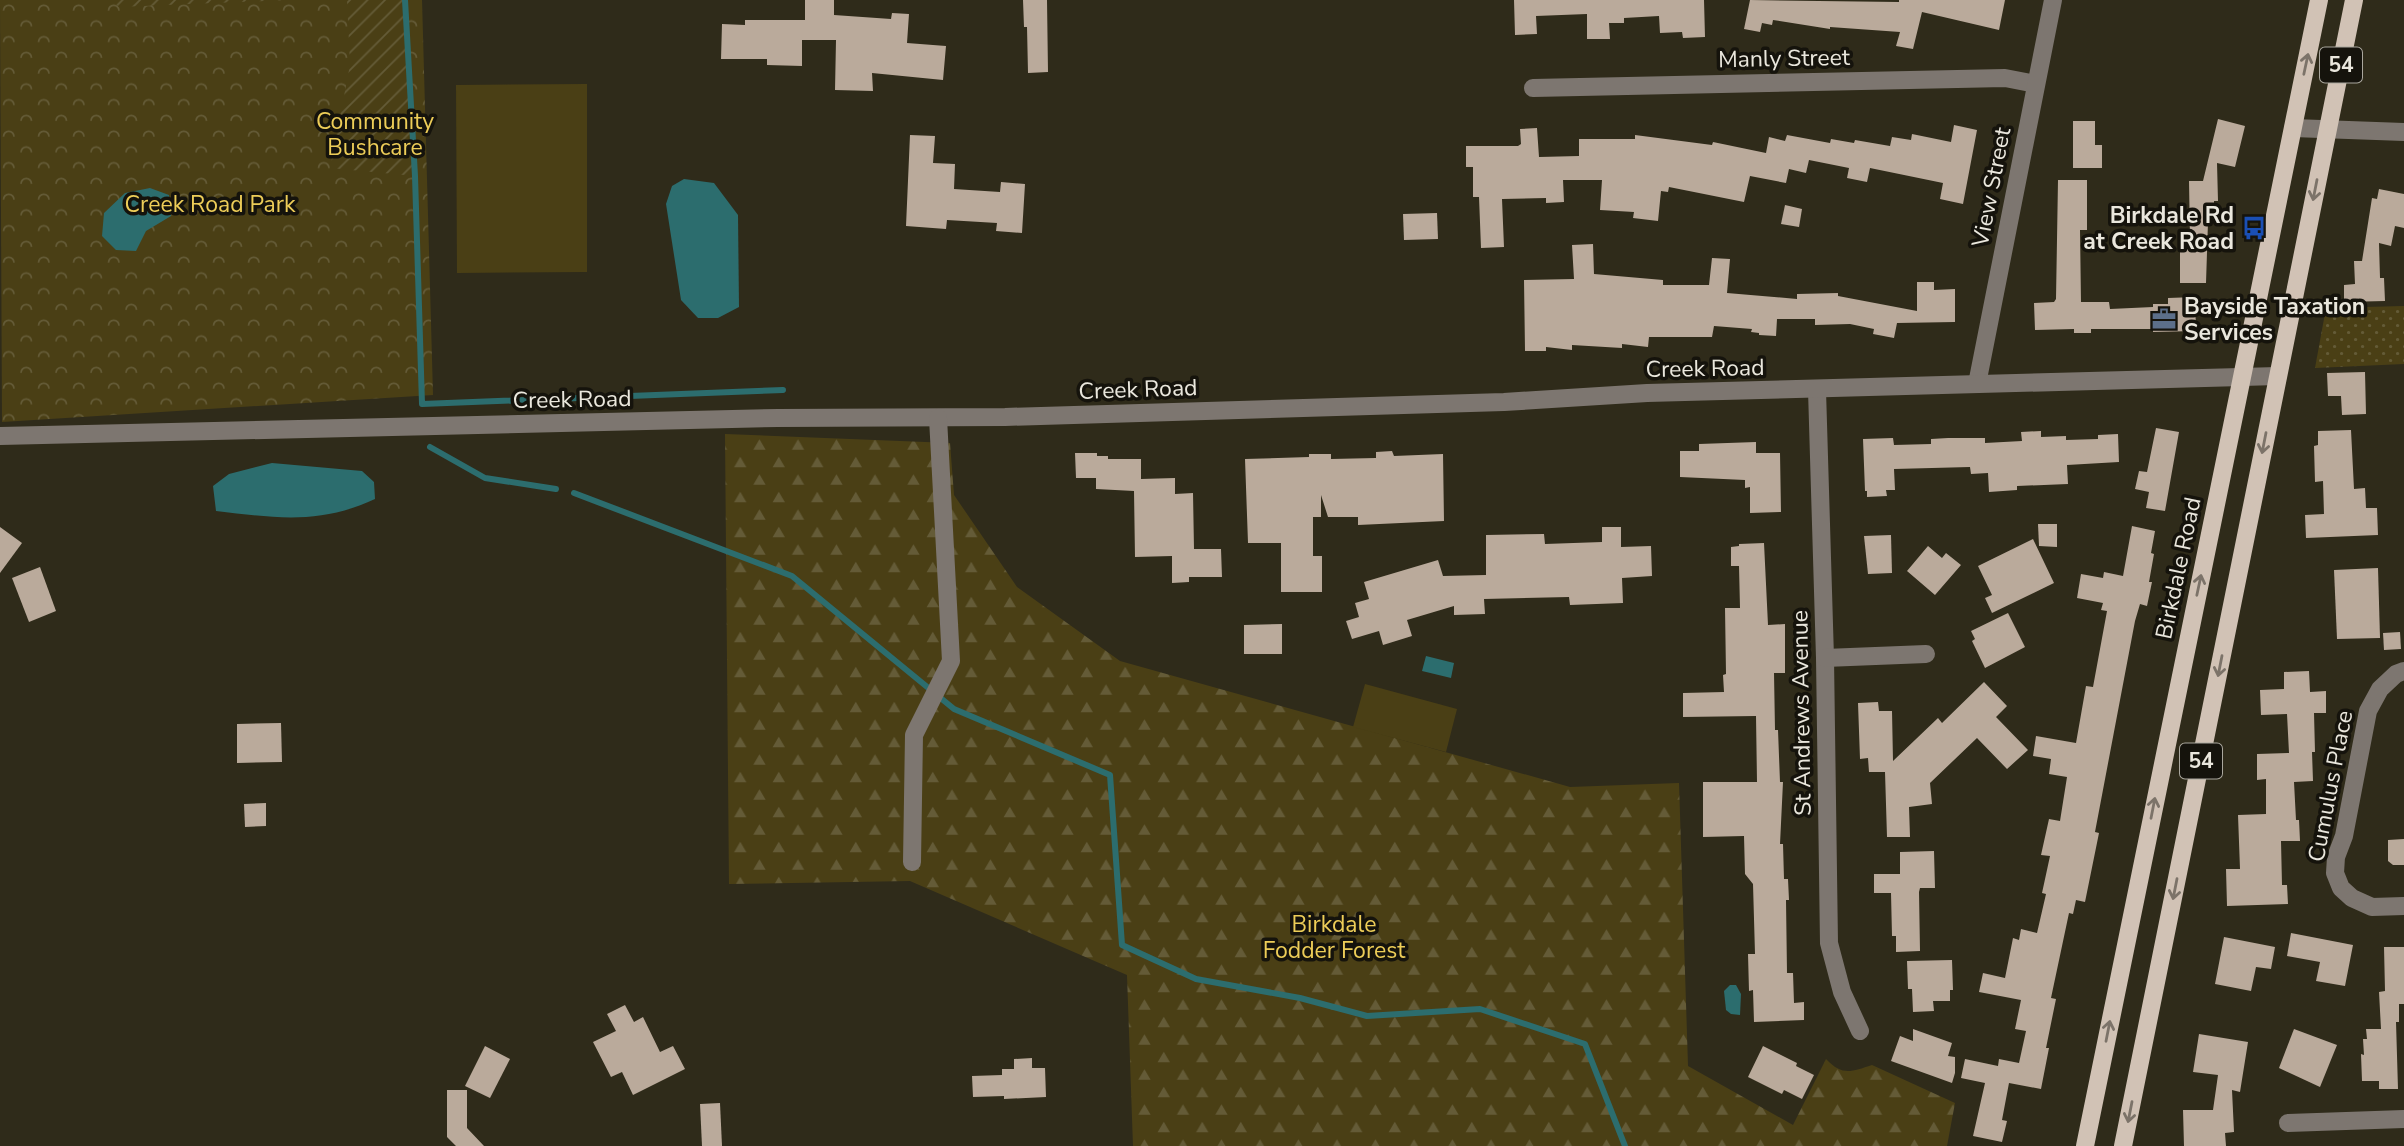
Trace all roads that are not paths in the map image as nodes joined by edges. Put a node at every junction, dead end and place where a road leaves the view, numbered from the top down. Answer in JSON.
{"nodes":[{"id":1,"x":2053,"y":0,"type":"edge"},
{"id":2,"x":2319,"y":0,"type":"edge"},
{"id":3,"x":2354,"y":0,"type":"edge"},
{"id":4,"x":2036,"y":84,"type":"junction"},
{"id":5,"x":1533,"y":88,"type":"dead end"},
{"id":6,"x":2293,"y":128,"type":"junction"},
{"id":7,"x":2327,"y":129,"type":"junction"},
{"id":8,"x":2404,"y":132,"type":"edge"},
{"id":9,"x":2278,"y":376,"type":"junction"},
{"id":10,"x":2242,"y":378,"type":"junction"},
{"id":11,"x":1977,"y":384,"type":"junction"},
{"id":12,"x":1817,"y":390,"type":"junction"},
{"id":13,"x":938,"y":418,"type":"junction"},
{"id":14,"x":0,"y":436,"type":"edge"},
{"id":15,"x":1926,"y":654,"type":"dead end"},
{"id":16,"x":1825,"y":658,"type":"junction"},
{"id":17,"x":2404,"y":670,"type":"edge"},
{"id":18,"x":912,"y":862,"type":"dead end"},
{"id":19,"x":2404,"y":906,"type":"edge"},
{"id":20,"x":1860,"y":1031,"type":"dead end"},
{"id":21,"x":2404,"y":1119,"type":"edge"},
{"id":22,"x":2288,"y":1122,"type":"dead end"},
{"id":23,"x":2085,"y":1146,"type":"edge"},
{"id":24,"x":2123,"y":1146,"type":"edge"}],
"edges":[{"from":1,"to":4,"type":"street","name":"View Street"},
{"from":6,"to":2,"type":"main road","name":"Birkdale Road","number":"54","one_way":true},
{"from":3,"to":7,"type":"main road","number":"54"},
{"from":4,"to":5,"type":"street","name":"Manly Street"},
{"from":4,"to":11,"type":"street","name":"View Street"},
{"from":6,"to":7,"type":"street"},
{"from":6,"to":10,"type":"main road","name":"Birkdale Road","number":"54"},
{"from":7,"to":8,"type":"street"},
{"from":7,"to":9,"type":"main road","number":"54","one_way":true},
{"from":9,"to":10,"type":"street","name":"Creek Road"},
{"from":9,"to":24,"type":"main road","number":"54","one_way":true},
{"from":10,"to":11,"type":"street","name":"Creek Road"},
{"from":23,"to":10,"type":"main road","name":"Birkdale Road","number":"54","one_way":true},
{"from":11,"to":12,"type":"street","name":"Creek Road"},
{"from":12,"to":13,"type":"street","name":"Creek Road"},
{"from":12,"to":16,"type":"street","name":"St Andrews Avenue"},
{"from":13,"to":14,"type":"street","name":"Creek Road"},
{"from":13,"to":18,"type":"street"},
{"from":15,"to":16,"type":"street"},
{"from":16,"to":20,"type":"street","name":"St Andrews Avenue"},
{"from":17,"to":19,"type":"street","name":"Cumulus Place"},
{"from":21,"to":22,"type":"street"}]}
